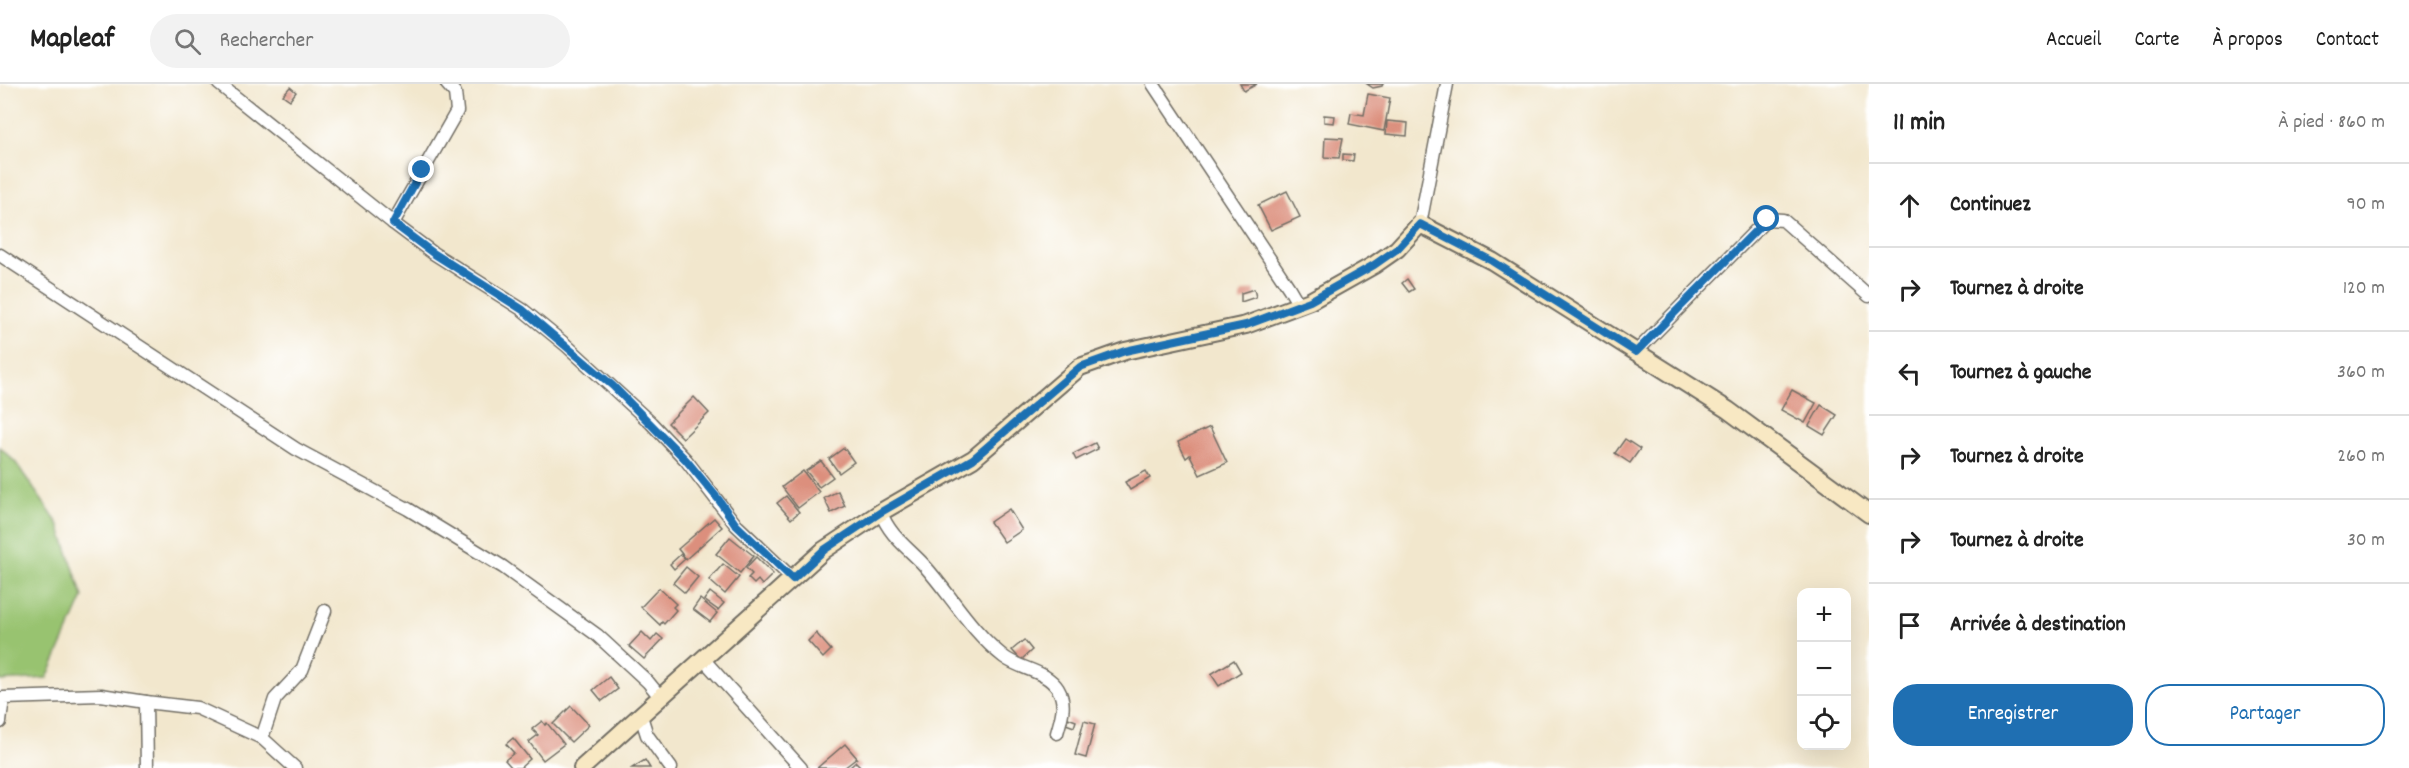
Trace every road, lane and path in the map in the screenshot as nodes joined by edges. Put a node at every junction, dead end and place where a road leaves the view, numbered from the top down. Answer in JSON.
{"nodes":[{"id":1,"x":219,"y":84,"type":"edge"},
{"id":2,"x":447,"y":84,"type":"edge"},
{"id":3,"x":1153,"y":84,"type":"edge"},
{"id":4,"x":1447,"y":84,"type":"edge"},
{"id":5,"x":393,"y":223,"type":"junction"},
{"id":6,"x":1420,"y":224,"type":"junction"},
{"id":7,"x":0,"y":255,"type":"edge"},
{"id":8,"x":1869,"y":296,"type":"edge"},
{"id":9,"x":1299,"y":305,"type":"junction"},
{"id":10,"x":1636,"y":352,"type":"junction"},
{"id":11,"x":881,"y":512,"type":"junction"},
{"id":12,"x":1869,"y":514,"type":"edge"},
{"id":13,"x":793,"y":579,"type":"junction"},
{"id":14,"x":325,"y":611,"type":"dead end"},
{"id":15,"x":704,"y":660,"type":"junction"},
{"id":16,"x":661,"y":698,"type":"junction"},
{"id":17,"x":146,"y":702,"type":"junction"},
{"id":18,"x":641,"y":716,"type":"junction"},
{"id":19,"x":0,"y":722,"type":"edge"},
{"id":20,"x":1057,"y":733,"type":"dead end"},
{"id":21,"x":262,"y":738,"type":"junction"},
{"id":22,"x":147,"y":768,"type":"edge"},
{"id":23,"x":295,"y":768,"type":"edge"},
{"id":24,"x":582,"y":768,"type":"edge"},
{"id":25,"x":671,"y":768,"type":"edge"},
{"id":26,"x":801,"y":768,"type":"edge"}],
"edges":[{"from":1,"to":5,"type":"street"},
{"from":2,"to":5,"type":"street"},
{"from":3,"to":9,"type":"street"},
{"from":4,"to":6,"type":"street"},
{"from":5,"to":13,"type":"street"},
{"from":6,"to":9,"type":"main road"},
{"from":6,"to":10,"type":"main road"},
{"from":7,"to":16,"type":"street"},
{"from":8,"to":10,"type":"street"},
{"from":9,"to":11,"type":"main road"},
{"from":10,"to":12,"type":"main road"},
{"from":11,"to":13,"type":"main road"},
{"from":11,"to":20,"type":"street"},
{"from":13,"to":15,"type":"main road"},
{"from":14,"to":21,"type":"street"},
{"from":15,"to":16,"type":"main road"},
{"from":15,"to":26,"type":"street"},
{"from":16,"to":18,"type":"main road"},
{"from":17,"to":19,"type":"street"},
{"from":17,"to":21,"type":"street"},
{"from":17,"to":22,"type":"street"},
{"from":18,"to":24,"type":"main road"},
{"from":18,"to":25,"type":"street"},
{"from":21,"to":23,"type":"street"}]}
